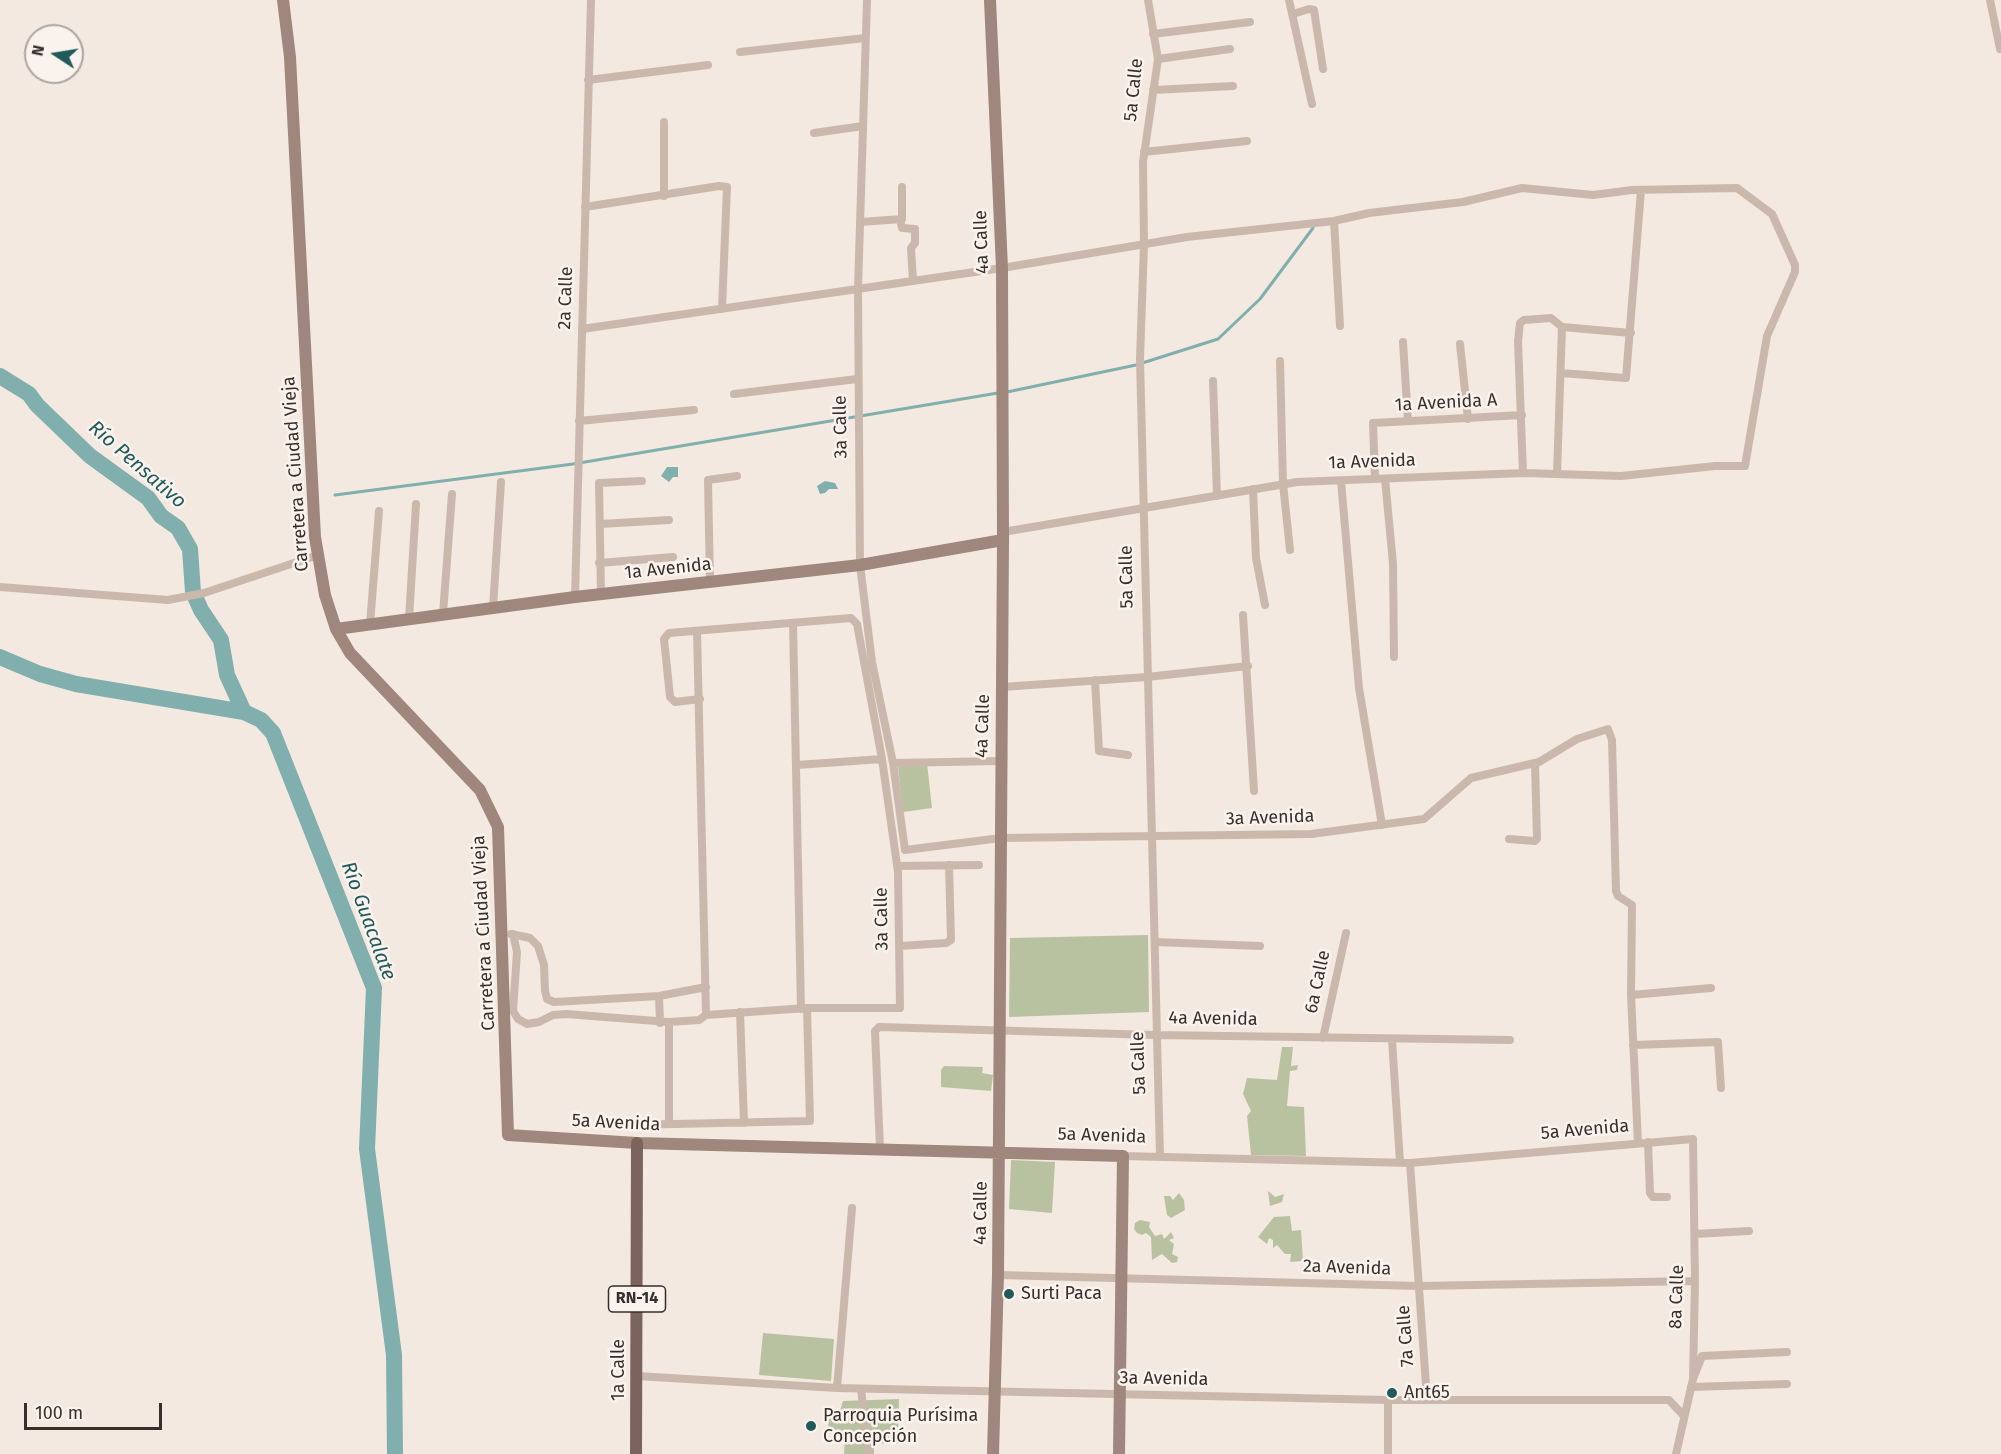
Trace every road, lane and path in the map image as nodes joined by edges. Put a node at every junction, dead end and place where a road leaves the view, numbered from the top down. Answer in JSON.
{"nodes":[{"id":1,"x":283,"y":0,"type":"edge"},
{"id":2,"x":591,"y":0,"type":"edge"},
{"id":3,"x":867,"y":0,"type":"edge"},
{"id":4,"x":990,"y":0,"type":"edge"},
{"id":5,"x":1148,"y":0,"type":"edge"},
{"id":6,"x":1289,"y":0,"type":"edge"},
{"id":7,"x":1990,"y":0,"type":"edge"},
{"id":8,"x":1293,"y":14,"type":"junction"},
{"id":9,"x":1250,"y":22,"type":"dead end"},
{"id":10,"x":1153,"y":34,"type":"junction"},
{"id":11,"x":865,"y":38,"type":"junction"},
{"id":12,"x":2000,"y":49,"type":"edge"},
{"id":13,"x":1230,"y":50,"type":"dead end"},
{"id":14,"x":740,"y":52,"type":"dead end"},
{"id":15,"x":1158,"y":59,"type":"junction"},
{"id":16,"x":708,"y":65,"type":"dead end"},
{"id":17,"x":1323,"y":69,"type":"dead end"},
{"id":18,"x":588,"y":80,"type":"junction"},
{"id":19,"x":1233,"y":86,"type":"dead end"},
{"id":20,"x":1153,"y":90,"type":"junction"},
{"id":21,"x":1312,"y":104,"type":"dead end"},
{"id":22,"x":664,"y":122,"type":"dead end"},
{"id":23,"x":863,"y":126,"type":"junction"},
{"id":24,"x":814,"y":133,"type":"dead end"},
{"id":25,"x":1247,"y":141,"type":"dead end"},
{"id":26,"x":1144,"y":152,"type":"junction"},
{"id":27,"x":902,"y":187,"type":"dead end"},
{"id":28,"x":1641,"y":190,"type":"junction"},
{"id":29,"x":664,"y":196,"type":"junction"},
{"id":30,"x":585,"y":207,"type":"junction"},
{"id":31,"x":900,"y":219,"type":"junction"},
{"id":32,"x":1334,"y":221,"type":"junction"},
{"id":33,"x":860,"y":222,"type":"junction"},
{"id":34,"x":1144,"y":244,"type":"junction"},
{"id":35,"x":1002,"y":268,"type":"junction"},
{"id":36,"x":913,"y":281,"type":"junction"},
{"id":37,"x":858,"y":289,"type":"junction"},
{"id":38,"x":722,"y":309,"type":"junction"},
{"id":39,"x":1340,"y":326,"type":"dead end"},
{"id":40,"x":1562,"y":327,"type":"junction"},
{"id":41,"x":582,"y":329,"type":"junction"},
{"id":42,"x":1631,"y":333,"type":"junction"},
{"id":43,"x":1404,"y":342,"type":"dead end"},
{"id":44,"x":1460,"y":344,"type":"dead end"},
{"id":45,"x":1280,"y":361,"type":"dead end"},
{"id":46,"x":1561,"y":373,"type":"junction"},
{"id":47,"x":857,"y":379,"type":"junction"},
{"id":48,"x":1213,"y":381,"type":"dead end"},
{"id":49,"x":734,"y":394,"type":"dead end"},
{"id":50,"x":694,"y":410,"type":"dead end"},
{"id":51,"x":1522,"y":416,"type":"junction"},
{"id":52,"x":1468,"y":418,"type":"junction"},
{"id":53,"x":579,"y":421,"type":"junction"},
{"id":54,"x":1408,"y":421,"type":"junction"},
{"id":55,"x":1523,"y":472,"type":"junction"},
{"id":56,"x":1557,"y":474,"type":"junction"},
{"id":57,"x":737,"y":476,"type":"dead end"},
{"id":58,"x":1375,"y":478,"type":"junction"},
{"id":59,"x":1385,"y":479,"type":"junction"},
{"id":60,"x":642,"y":481,"type":"dead end"},
{"id":61,"x":1341,"y":481,"type":"junction"},
{"id":62,"x":501,"y":482,"type":"dead end"},
{"id":63,"x":1283,"y":484,"type":"junction"},
{"id":64,"x":1252,"y":489,"type":"junction"},
{"id":65,"x":452,"y":494,"type":"dead end"},
{"id":66,"x":1217,"y":496,"type":"junction"},
{"id":67,"x":416,"y":504,"type":"dead end"},
{"id":68,"x":1144,"y":509,"type":"junction"},
{"id":69,"x":379,"y":511,"type":"dead end"},
{"id":70,"x":669,"y":520,"type":"dead end"},
{"id":71,"x":600,"y":524,"type":"junction"},
{"id":72,"x":1003,"y":536,"type":"junction"},
{"id":73,"x":1290,"y":550,"type":"dead end"},
{"id":74,"x":318,"y":555,"type":"junction"},
{"id":75,"x":673,"y":557,"type":"dead end"},
{"id":76,"x":599,"y":563,"type":"junction"},
{"id":77,"x":860,"y":565,"type":"junction"},
{"id":78,"x":710,"y":582,"type":"junction"},
{"id":79,"x":0,"y":588,"type":"edge"},
{"id":80,"x":601,"y":594,"type":"junction"},
{"id":81,"x":575,"y":597,"type":"junction"},
{"id":82,"x":1265,"y":605,"type":"dead end"},
{"id":83,"x":493,"y":608,"type":"junction"},
{"id":84,"x":443,"y":614,"type":"junction"},
{"id":85,"x":1243,"y":615,"type":"dead end"},
{"id":86,"x":409,"y":619,"type":"junction"},
{"id":87,"x":793,"y":623,"type":"junction"},
{"id":88,"x":370,"y":624,"type":"junction"},
{"id":89,"x":335,"y":625,"type":"junction"},
{"id":90,"x":697,"y":631,"type":"junction"},
{"id":91,"x":1394,"y":657,"type":"dead end"},
{"id":92,"x":1248,"y":666,"type":"junction"},
{"id":93,"x":1147,"y":677,"type":"junction"},
{"id":94,"x":1095,"y":680,"type":"junction"},
{"id":95,"x":1002,"y":687,"type":"junction"},
{"id":96,"x":700,"y":699,"type":"junction"},
{"id":97,"x":1128,"y":755,"type":"dead end"},
{"id":98,"x":882,"y":759,"type":"junction"},
{"id":99,"x":1000,"y":761,"type":"junction"},
{"id":100,"x":893,"y":763,"type":"junction"},
{"id":101,"x":1535,"y":763,"type":"junction"},
{"id":102,"x":797,"y":765,"type":"junction"},
{"id":103,"x":1254,"y":791,"type":"dead end"},
{"id":104,"x":1382,"y":825,"type":"junction"},
{"id":105,"x":1152,"y":837,"type":"junction"},
{"id":106,"x":1001,"y":838,"type":"junction"},
{"id":107,"x":1509,"y":839,"type":"dead end"},
{"id":108,"x":905,"y":850,"type":"joint"},
{"id":109,"x":979,"y":865,"type":"dead end"},
{"id":110,"x":897,"y":866,"type":"junction"},
{"id":111,"x":949,"y":866,"type":"junction"},
{"id":112,"x":507,"y":933,"type":"junction"},
{"id":113,"x":1346,"y":933,"type":"dead end"},
{"id":114,"x":1155,"y":942,"type":"junction"},
{"id":115,"x":899,"y":946,"type":"junction"},
{"id":116,"x":1260,"y":946,"type":"dead end"},
{"id":117,"x":706,"y":987,"type":"junction"},
{"id":118,"x":1711,"y":988,"type":"dead end"},
{"id":119,"x":1630,"y":995,"type":"junction"},
{"id":120,"x":659,"y":996,"type":"junction"},
{"id":121,"x":804,"y":1009,"type":"junction"},
{"id":122,"x":740,"y":1012,"type":"junction"},
{"id":123,"x":706,"y":1015,"type":"junction"},
{"id":124,"x":664,"y":1022,"type":"junction"},
{"id":125,"x":1000,"y":1030,"type":"junction"},
{"id":126,"x":1155,"y":1035,"type":"junction"},
{"id":127,"x":1323,"y":1038,"type":"junction"},
{"id":128,"x":1392,"y":1040,"type":"junction"},
{"id":129,"x":1510,"y":1040,"type":"dead end"},
{"id":130,"x":1633,"y":1045,"type":"junction"},
{"id":131,"x":1721,"y":1088,"type":"dead end"},
{"id":132,"x":744,"y":1123,"type":"junction"},
{"id":133,"x":669,"y":1124,"type":"junction"},
{"id":134,"x":630,"y":1125,"type":"dead end"},
{"id":135,"x":508,"y":1136,"type":"joint"},
{"id":136,"x":1693,"y":1139,"type":"joint"},
{"id":137,"x":1648,"y":1142,"type":"junction"},
{"id":138,"x":637,"y":1143,"type":"junction"},
{"id":139,"x":1638,"y":1143,"type":"junction"},
{"id":140,"x":880,"y":1149,"type":"junction"},
{"id":141,"x":999,"y":1151,"type":"junction"},
{"id":142,"x":1123,"y":1156,"type":"junction"},
{"id":143,"x":1160,"y":1156,"type":"junction"},
{"id":144,"x":1400,"y":1162,"type":"junction"},
{"id":145,"x":1410,"y":1163,"type":"junction"},
{"id":146,"x":1667,"y":1197,"type":"dead end"},
{"id":147,"x":852,"y":1208,"type":"dead end"},
{"id":148,"x":1749,"y":1231,"type":"dead end"},
{"id":149,"x":1695,"y":1234,"type":"junction"},
{"id":150,"x":998,"y":1275,"type":"junction"},
{"id":151,"x":1121,"y":1277,"type":"junction"},
{"id":152,"x":1695,"y":1281,"type":"junction"},
{"id":153,"x":1419,"y":1286,"type":"junction"},
{"id":154,"x":1787,"y":1352,"type":"dead end"},
{"id":155,"x":637,"y":1376,"type":"junction"},
{"id":156,"x":1692,"y":1383,"type":"junction"},
{"id":157,"x":1787,"y":1384,"type":"dead end"},
{"id":158,"x":837,"y":1388,"type":"junction"},
{"id":159,"x":861,"y":1389,"type":"junction"},
{"id":160,"x":994,"y":1390,"type":"junction"},
{"id":161,"x":1120,"y":1395,"type":"junction"},
{"id":162,"x":1427,"y":1399,"type":"junction"},
{"id":163,"x":1388,"y":1400,"type":"junction"},
{"id":164,"x":1683,"y":1416,"type":"junction"},
{"id":165,"x":636,"y":1454,"type":"edge"},
{"id":166,"x":868,"y":1454,"type":"edge"},
{"id":167,"x":993,"y":1454,"type":"edge"},
{"id":168,"x":1119,"y":1454,"type":"edge"},
{"id":169,"x":1388,"y":1454,"type":"edge"},
{"id":170,"x":1676,"y":1454,"type":"edge"}],
"edges":[{"from":1,"to":74,"type":"main road","name":"Carretera a Ciudad Vieja"},
{"from":2,"to":18,"type":"street","name":"2a Calle"},
{"from":3,"to":11,"type":"street","name":"3a Calle"},
{"from":4,"to":35,"type":"main road","name":"4a Calle"},
{"from":5,"to":10,"type":"street","name":"5a Calle"},
{"from":6,"to":8,"type":"street"},
{"from":7,"to":12,"type":"street"},
{"from":8,"to":17,"type":"street"},
{"from":8,"to":21,"type":"street"},
{"from":9,"to":10,"type":"street"},
{"from":10,"to":15,"type":"street","name":"5a Calle"},
{"from":11,"to":14,"type":"street"},
{"from":11,"to":23,"type":"street","name":"3a Calle"},
{"from":13,"to":15,"type":"street"},
{"from":15,"to":20,"type":"street","name":"5a Calle"},
{"from":16,"to":18,"type":"street"},
{"from":18,"to":30,"type":"street","name":"2a Calle"},
{"from":19,"to":20,"type":"street"},
{"from":20,"to":26,"type":"street","name":"5a Calle"},
{"from":22,"to":29,"type":"street"},
{"from":23,"to":24,"type":"street"},
{"from":23,"to":33,"type":"street","name":"3a Calle"},
{"from":25,"to":26,"type":"street"},
{"from":26,"to":34,"type":"street","name":"5a Calle"},
{"from":27,"to":31,"type":"street"},
{"from":28,"to":32,"type":"street"},
{"from":28,"to":42,"type":"street"},
{"from":28,"to":56,"type":"street","name":"1a Avenida"},
{"from":29,"to":30,"type":"street"},
{"from":29,"to":38,"type":"street"},
{"from":30,"to":41,"type":"street","name":"2a Calle"},
{"from":31,"to":33,"type":"street"},
{"from":31,"to":36,"type":"street"},
{"from":32,"to":34,"type":"street"},
{"from":32,"to":39,"type":"street"},
{"from":33,"to":37,"type":"street","name":"3a Calle"},
{"from":34,"to":35,"type":"street"},
{"from":34,"to":68,"type":"street","name":"5a Calle"},
{"from":35,"to":36,"type":"street"},
{"from":35,"to":72,"type":"main road","name":"4a Calle"},
{"from":36,"to":37,"type":"street"},
{"from":37,"to":38,"type":"street"},
{"from":37,"to":47,"type":"street","name":"3a Calle"},
{"from":38,"to":41,"type":"street"},
{"from":40,"to":42,"type":"street"},
{"from":40,"to":46,"type":"street"},
{"from":40,"to":51,"type":"street"},
{"from":41,"to":53,"type":"street","name":"2a Calle"},
{"from":42,"to":46,"type":"street"},
{"from":43,"to":54,"type":"street"},
{"from":44,"to":52,"type":"street"},
{"from":45,"to":63,"type":"street"},
{"from":46,"to":56,"type":"street"},
{"from":47,"to":49,"type":"street"},
{"from":47,"to":77,"type":"street","name":"3a Calle"},
{"from":48,"to":66,"type":"street"},
{"from":50,"to":53,"type":"street"},
{"from":51,"to":52,"type":"street","name":"1a Avenida A"},
{"from":51,"to":55,"type":"street"},
{"from":52,"to":54,"type":"street","name":"1a Avenida A"},
{"from":53,"to":81,"type":"street","name":"2a Calle"},
{"from":54,"to":58,"type":"street","name":"1a Avenida A"},
{"from":55,"to":56,"type":"street","name":"1a Avenida"},
{"from":55,"to":59,"type":"street","name":"1a Avenida"},
{"from":57,"to":78,"type":"street"},
{"from":58,"to":59,"type":"street","name":"1a Avenida"},
{"from":58,"to":61,"type":"street","name":"1a Avenida"},
{"from":59,"to":91,"type":"street"},
{"from":60,"to":71,"type":"street"},
{"from":61,"to":63,"type":"street","name":"1a Avenida"},
{"from":61,"to":104,"type":"street"},
{"from":62,"to":83,"type":"street"},
{"from":63,"to":64,"type":"street","name":"1a Avenida"},
{"from":63,"to":73,"type":"street"},
{"from":64,"to":66,"type":"street","name":"1a Avenida"},
{"from":64,"to":82,"type":"street"},
{"from":65,"to":84,"type":"street"},
{"from":66,"to":68,"type":"street","name":"1a Avenida"},
{"from":67,"to":86,"type":"street"},
{"from":68,"to":72,"type":"street","name":"1a Avenida"},
{"from":68,"to":93,"type":"street","name":"5a Calle"},
{"from":69,"to":88,"type":"street"},
{"from":70,"to":71,"type":"street"},
{"from":71,"to":76,"type":"street"},
{"from":72,"to":77,"type":"main road","name":"1a Avenida"},
{"from":72,"to":95,"type":"main road","name":"4a Calle"},
{"from":74,"to":79,"type":"street"},
{"from":74,"to":89,"type":"main road","name":"Carretera a Ciudad Vieja"},
{"from":75,"to":76,"type":"street"},
{"from":76,"to":80,"type":"street"},
{"from":77,"to":78,"type":"main road","name":"1a Avenida"},
{"from":77,"to":100,"type":"street","name":"3a Calle"},
{"from":78,"to":80,"type":"main road","name":"1a Avenida"},
{"from":80,"to":81,"type":"main road","name":"1a Avenida"},
{"from":81,"to":83,"type":"main road","name":"1a Avenida"},
{"from":83,"to":84,"type":"main road","name":"1a Avenida"},
{"from":84,"to":86,"type":"main road","name":"1a Avenida"},
{"from":85,"to":92,"type":"street"},
{"from":86,"to":88,"type":"main road","name":"1a Avenida"},
{"from":87,"to":90,"type":"street","name":"3a Calle"},
{"from":87,"to":98,"type":"street","name":"3a Calle"},
{"from":87,"to":102,"type":"street"},
{"from":88,"to":89,"type":"main road","name":"1a Avenida"},
{"from":89,"to":112,"type":"main road","name":"Carretera a Ciudad Vieja"},
{"from":90,"to":96,"type":"street"},
{"from":90,"to":96,"type":"street","name":"3a Calle"},
{"from":92,"to":93,"type":"street"},
{"from":92,"to":103,"type":"street"},
{"from":93,"to":94,"type":"street"},
{"from":93,"to":105,"type":"street","name":"5a Calle"},
{"from":94,"to":95,"type":"street"},
{"from":94,"to":97,"type":"street"},
{"from":95,"to":99,"type":"main road","name":"4a Calle"},
{"from":96,"to":117,"type":"street"},
{"from":98,"to":102,"type":"street"},
{"from":98,"to":110,"type":"street","name":"3a Calle"},
{"from":99,"to":100,"type":"street"},
{"from":99,"to":106,"type":"main road","name":"4a Calle"},
{"from":100,"to":108,"type":"street","name":"3a Calle"},
{"from":101,"to":104,"type":"street","name":"3a Avenida"},
{"from":101,"to":107,"type":"street"},
{"from":101,"to":119,"type":"street","name":"3a Avenida"},
{"from":102,"to":121,"type":"street"},
{"from":104,"to":105,"type":"street","name":"3a Avenida"},
{"from":105,"to":106,"type":"street","name":"3a Avenida"},
{"from":105,"to":114,"type":"street","name":"5a Calle"},
{"from":106,"to":108,"type":"street","name":"3a Avenida"},
{"from":106,"to":125,"type":"main road","name":"4a Calle"},
{"from":109,"to":111,"type":"street"},
{"from":110,"to":111,"type":"street"},
{"from":110,"to":115,"type":"street","name":"3a Calle"},
{"from":111,"to":115,"type":"street"},
{"from":112,"to":120,"type":"street"},
{"from":112,"to":124,"type":"street"},
{"from":112,"to":135,"type":"main road","name":"Carretera a Ciudad Vieja"},
{"from":113,"to":127,"type":"street","name":"6a Calle"},
{"from":114,"to":116,"type":"street"},
{"from":114,"to":126,"type":"street","name":"5a Calle"},
{"from":115,"to":121,"type":"street","name":"3a Calle"},
{"from":117,"to":120,"type":"street"},
{"from":117,"to":123,"type":"street"},
{"from":118,"to":119,"type":"street"},
{"from":119,"to":130,"type":"street"},
{"from":120,"to":124,"type":"street"},
{"from":121,"to":122,"type":"street"},
{"from":121,"to":132,"type":"street"},
{"from":122,"to":123,"type":"street"},
{"from":122,"to":132,"type":"street"},
{"from":123,"to":124,"type":"street"},
{"from":124,"to":133,"type":"street"},
{"from":125,"to":126,"type":"street","name":"4a Avenida"},
{"from":125,"to":140,"type":"street","name":"4a Avenida"},
{"from":125,"to":141,"type":"main road","name":"4a Calle"},
{"from":126,"to":127,"type":"street","name":"4a Avenida"},
{"from":126,"to":143,"type":"street","name":"5a Calle"},
{"from":127,"to":128,"type":"street","name":"4a Avenida"},
{"from":128,"to":129,"type":"street","name":"4a Avenida"},
{"from":128,"to":144,"type":"street"},
{"from":130,"to":131,"type":"street"},
{"from":130,"to":139,"type":"street"},
{"from":132,"to":133,"type":"street"},
{"from":133,"to":134,"type":"street"},
{"from":135,"to":138,"type":"main road","name":"5a Avenida"},
{"from":136,"to":137,"type":"street","name":"5a Avenida"},
{"from":136,"to":149,"type":"street","name":"8a Calle"},
{"from":137,"to":139,"type":"street","name":"5a Avenida"},
{"from":137,"to":146,"type":"street"},
{"from":138,"to":140,"type":"main road","name":"5a Avenida"},
{"from":138,"to":155,"type":"main road","name":"1a Calle","number":"RN-14"},
{"from":139,"to":145,"type":"street","name":"5a Avenida"},
{"from":140,"to":141,"type":"main road","name":"5a Avenida"},
{"from":141,"to":142,"type":"main road","name":"5a Avenida"},
{"from":141,"to":150,"type":"main road","name":"4a Calle"},
{"from":142,"to":143,"type":"street","name":"5a Avenida"},
{"from":142,"to":151,"type":"main road"},
{"from":143,"to":144,"type":"street","name":"5a Avenida"},
{"from":144,"to":145,"type":"street","name":"5a Avenida"},
{"from":145,"to":153,"type":"street","name":"7a Calle"},
{"from":147,"to":158,"type":"street"},
{"from":148,"to":149,"type":"street"},
{"from":149,"to":152,"type":"street","name":"8a Calle"},
{"from":150,"to":151,"type":"street","name":"2a Avenida"},
{"from":150,"to":160,"type":"main road","name":"4a Calle"},
{"from":151,"to":153,"type":"street","name":"2a Avenida"},
{"from":151,"to":161,"type":"main road"},
{"from":152,"to":153,"type":"street","name":"2a Avenida"},
{"from":152,"to":156,"type":"street","name":"8a Calle"},
{"from":153,"to":162,"type":"street","name":"7a Calle"},
{"from":154,"to":156,"type":"street"},
{"from":155,"to":158,"type":"street","name":"3a Avenida"},
{"from":155,"to":165,"type":"main road","name":"1a Calle","number":"RN-14"},
{"from":156,"to":157,"type":"street"},
{"from":156,"to":164,"type":"street","name":"8a Calle"},
{"from":158,"to":159,"type":"street","name":"3a Avenida"},
{"from":159,"to":160,"type":"street","name":"3a Avenida"},
{"from":159,"to":166,"type":"street"},
{"from":160,"to":161,"type":"street","name":"3a Avenida"},
{"from":160,"to":167,"type":"main road","name":"4a Calle"},
{"from":161,"to":163,"type":"street","name":"3a Avenida"},
{"from":161,"to":168,"type":"main road"},
{"from":162,"to":163,"type":"street","name":"3a Avenida"},
{"from":162,"to":164,"type":"street","name":"3a Avenida"},
{"from":163,"to":169,"type":"street"},
{"from":164,"to":170,"type":"street","name":"8a Calle"}]}
